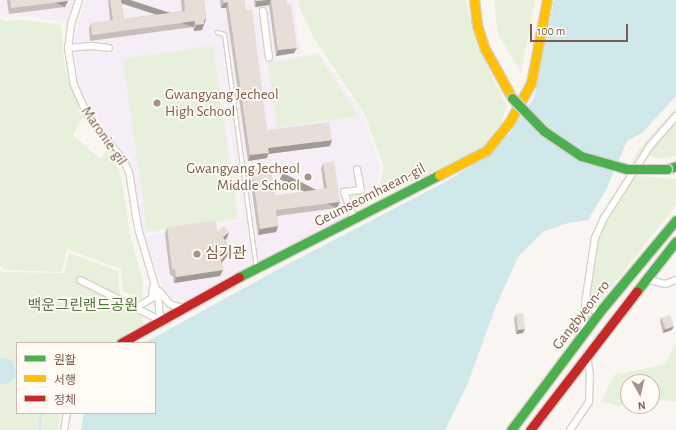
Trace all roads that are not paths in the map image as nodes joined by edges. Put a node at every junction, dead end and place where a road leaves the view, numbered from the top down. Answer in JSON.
{"nodes":[{"id":1,"x":79,"y":0,"type":"edge"},
{"id":2,"x":474,"y":0,"type":"edge"},
{"id":3,"x":547,"y":0,"type":"edge"},
{"id":4,"x":263,"y":11,"type":"dead end"},
{"id":5,"x":217,"y":32,"type":"dead end"},
{"id":6,"x":68,"y":48,"type":"junction"},
{"id":7,"x":109,"y":48,"type":"dead end"},
{"id":8,"x":269,"y":58,"type":"dead end"},
{"id":9,"x":676,"y":116,"type":"edge"},
{"id":10,"x":673,"y":168,"type":"edge"},
{"id":11,"x":358,"y":169,"type":"dead end"},
{"id":12,"x":676,"y":172,"type":"edge"},
{"id":13,"x":676,"y":216,"type":"edge"},
{"id":14,"x":354,"y":220,"type":"junction"},
{"id":15,"x":676,"y":220,"type":"edge"},
{"id":16,"x":666,"y":232,"type":"junction"},
{"id":17,"x":676,"y":242,"type":"edge"},
{"id":18,"x":256,"y":268,"type":"junction"},
{"id":19,"x":646,"y":279,"type":"junction"},
{"id":20,"x":80,"y":280,"type":"dead end"},
{"id":21,"x":154,"y":280,"type":"junction"},
{"id":22,"x":676,"y":280,"type":"edge"},
{"id":23,"x":585,"y":303,"type":"junction"},
{"id":24,"x":135,"y":308,"type":"junction"},
{"id":25,"x":182,"y":308,"type":"junction"},
{"id":26,"x":601,"y":310,"type":"junction"},
{"id":27,"x":160,"y":320,"type":"junction"},
{"id":28,"x":584,"y":334,"type":"junction"},
{"id":29,"x":122,"y":342,"type":"edge"},
{"id":30,"x":587,"y":354,"type":"junction"},
{"id":31,"x":67,"y":414,"type":"edge"},
{"id":32,"x":64,"y":430,"type":"edge"},
{"id":33,"x":511,"y":430,"type":"edge"},
{"id":34,"x":530,"y":430,"type":"edge"},
{"id":35,"x":570,"y":430,"type":"edge"}],
"edges":[{"from":1,"to":6,"type":"street","name":"Maronie-gil"},
{"from":2,"to":10,"type":"main road","bridge":true},
{"from":3,"to":14,"type":"main road","name":"Geumseomhaean-gil"},
{"from":4,"to":8,"type":"street"},
{"from":5,"to":18,"type":"lane"},
{"from":6,"to":7,"type":"street"},
{"from":6,"to":21,"type":"street","name":"Maronie-gil"},
{"from":9,"to":23,"type":"street"},
{"from":10,"to":12,"type":"main road"},
{"from":11,"to":14,"type":"street"},
{"from":13,"to":16,"type":"main road"},
{"from":14,"to":18,"type":"main road","name":"Geumseomhaean-gil"},
{"from":15,"to":16,"type":"main road","name":"Gangbyeon-ro"},
{"from":16,"to":26,"type":"main road","name":"Gangbyeon-ro"},
{"from":17,"to":19,"type":"main road","name":"Gangbyeon-ro"},
{"from":18,"to":25,"type":"main road","name":"Geumseomhaean-gil"},
{"from":19,"to":22,"type":"street"},
{"from":19,"to":30,"type":"main road","name":"Gangbyeon-ro"},
{"from":20,"to":24,"type":"street"},
{"from":21,"to":24,"type":"street"},
{"from":21,"to":25,"type":"street"},
{"from":21,"to":27,"type":"street","name":"Maronie-gil"},
{"from":23,"to":26,"type":"street"},
{"from":23,"to":28,"type":"street"},
{"from":24,"to":27,"type":"street"},
{"from":25,"to":27,"type":"main road","name":"Geumseomhaean-gil"},
{"from":26,"to":28,"type":"main road","name":"Gangbyeon-ro"},
{"from":27,"to":29,"type":"main road","name":"Geumseomhaean-gil"},
{"from":28,"to":33,"type":"main road","name":"Gangbyeon-ro"},
{"from":30,"to":34,"type":"main road","name":"Gangbyeon-ro"},
{"from":30,"to":35,"type":"street"},
{"from":31,"to":32,"type":"street"}]}
